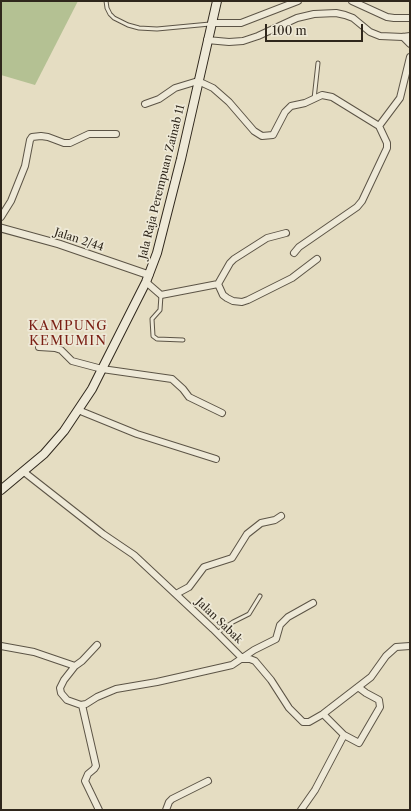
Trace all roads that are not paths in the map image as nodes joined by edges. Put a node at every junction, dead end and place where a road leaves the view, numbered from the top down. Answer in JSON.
{"nodes":[{"id":1,"x":106,"y":1,"type":"edge"},
{"id":2,"x":217,"y":1,"type":"edge"},
{"id":3,"x":298,"y":1,"type":"edge"},
{"id":4,"x":352,"y":1,"type":"edge"},
{"id":5,"x":410,"y":18,"type":"edge"},
{"id":6,"x":212,"y":24,"type":"junction"},
{"id":7,"x":410,"y":36,"type":"edge"},
{"id":8,"x":402,"y":38,"type":"junction"},
{"id":9,"x":208,"y":40,"type":"junction"},
{"id":10,"x":410,"y":44,"type":"edge"},
{"id":11,"x":410,"y":57,"type":"edge"},
{"id":12,"x":318,"y":63,"type":"dead end"},
{"id":13,"x":198,"y":82,"type":"junction"},
{"id":14,"x":314,"y":99,"type":"junction"},
{"id":15,"x":145,"y":104,"type":"dead end"},
{"id":16,"x":379,"y":126,"type":"junction"},
{"id":17,"x":116,"y":134,"type":"dead end"},
{"id":18,"x":1,"y":217,"type":"edge"},
{"id":19,"x":1,"y":228,"type":"edge"},
{"id":20,"x":286,"y":232,"type":"dead end"},
{"id":21,"x":294,"y":253,"type":"dead end"},
{"id":22,"x":317,"y":259,"type":"dead end"},
{"id":23,"x":147,"y":278,"type":"junction"},
{"id":24,"x":218,"y":284,"type":"junction"},
{"id":25,"x":161,"y":295,"type":"junction"},
{"id":26,"x":183,"y":340,"type":"dead end"},
{"id":27,"x":39,"y":347,"type":"dead end"},
{"id":28,"x":102,"y":369,"type":"junction"},
{"id":29,"x":78,"y":410,"type":"junction"},
{"id":30,"x":222,"y":413,"type":"dead end"},
{"id":31,"x":216,"y":459,"type":"dead end"},
{"id":32,"x":24,"y":472,"type":"junction"},
{"id":33,"x":1,"y":490,"type":"edge"},
{"id":34,"x":281,"y":516,"type":"dead end"},
{"id":35,"x":176,"y":594,"type":"junction"},
{"id":36,"x":260,"y":596,"type":"dead end"},
{"id":37,"x":313,"y":603,"type":"dead end"},
{"id":38,"x":217,"y":633,"type":"junction"},
{"id":39,"x":97,"y":645,"type":"dead end"},
{"id":40,"x":1,"y":646,"type":"edge"},
{"id":41,"x":410,"y":646,"type":"edge"},
{"id":42,"x":243,"y":658,"type":"junction"},
{"id":43,"x":75,"y":666,"type":"junction"},
{"id":44,"x":358,"y":687,"type":"junction"},
{"id":45,"x":82,"y":705,"type":"junction"},
{"id":46,"x":323,"y":714,"type":"junction"},
{"id":47,"x":344,"y":734,"type":"junction"},
{"id":48,"x":208,"y":781,"type":"dead end"},
{"id":49,"x":99,"y":810,"type":"edge"},
{"id":50,"x":166,"y":810,"type":"edge"},
{"id":51,"x":301,"y":810,"type":"edge"}],
"edges":[{"from":1,"to":6,"type":"lane"},
{"from":2,"to":6,"type":"main road","name":"Jala Raja Perempuan Zainab 11"},
{"from":3,"to":6,"type":"street"},
{"from":4,"to":5,"type":"street"},
{"from":6,"to":9,"type":"main road","name":"Jala Raja Perempuan Zainab 11"},
{"from":7,"to":8,"type":"street"},
{"from":8,"to":9,"type":"street"},
{"from":8,"to":10,"type":"street"},
{"from":9,"to":13,"type":"main road","name":"Jala Raja Perempuan Zainab 11"},
{"from":11,"to":16,"type":"street"},
{"from":12,"to":14,"type":"lane"},
{"from":13,"to":14,"type":"street"},
{"from":13,"to":15,"type":"street"},
{"from":13,"to":23,"type":"main road","name":"Jala Raja Perempuan Zainab 11"},
{"from":14,"to":16,"type":"street"},
{"from":16,"to":21,"type":"street"},
{"from":17,"to":18,"type":"street"},
{"from":19,"to":23,"type":"street","name":"Jalan 2/44"},
{"from":20,"to":24,"type":"street"},
{"from":22,"to":24,"type":"street"},
{"from":23,"to":25,"type":"street"},
{"from":23,"to":28,"type":"main road","name":"Jala Raja Perempuan Zainab 11"},
{"from":24,"to":25,"type":"street"},
{"from":25,"to":26,"type":"lane"},
{"from":27,"to":28,"type":"street"},
{"from":28,"to":29,"type":"main road","name":"Jala Raja Perempuan Zainab 11"},
{"from":28,"to":30,"type":"street"},
{"from":29,"to":31,"type":"street"},
{"from":29,"to":32,"type":"main road","name":"Jala Raja Perempuan Zainab 11"},
{"from":32,"to":33,"type":"main road","name":"Jala Raja Perempuan Zainab 11"},
{"from":32,"to":35,"type":"street","name":"Jalan Sabak"},
{"from":34,"to":35,"type":"street"},
{"from":35,"to":38,"type":"street","name":"Jalan Sabak"},
{"from":36,"to":38,"type":"lane"},
{"from":37,"to":42,"type":"street"},
{"from":38,"to":42,"type":"street","name":"Jalan Sabak"},
{"from":39,"to":43,"type":"street"},
{"from":40,"to":43,"type":"street"},
{"from":41,"to":44,"type":"street","name":"Jalan Sabak"},
{"from":42,"to":45,"type":"street"},
{"from":42,"to":46,"type":"street","name":"Jalan Sabak"},
{"from":43,"to":45,"type":"street"},
{"from":44,"to":46,"type":"street","name":"Jalan Sabak"},
{"from":44,"to":47,"type":"street"},
{"from":45,"to":49,"type":"street"},
{"from":46,"to":47,"type":"street"},
{"from":47,"to":51,"type":"street"},
{"from":48,"to":50,"type":"street"}]}
